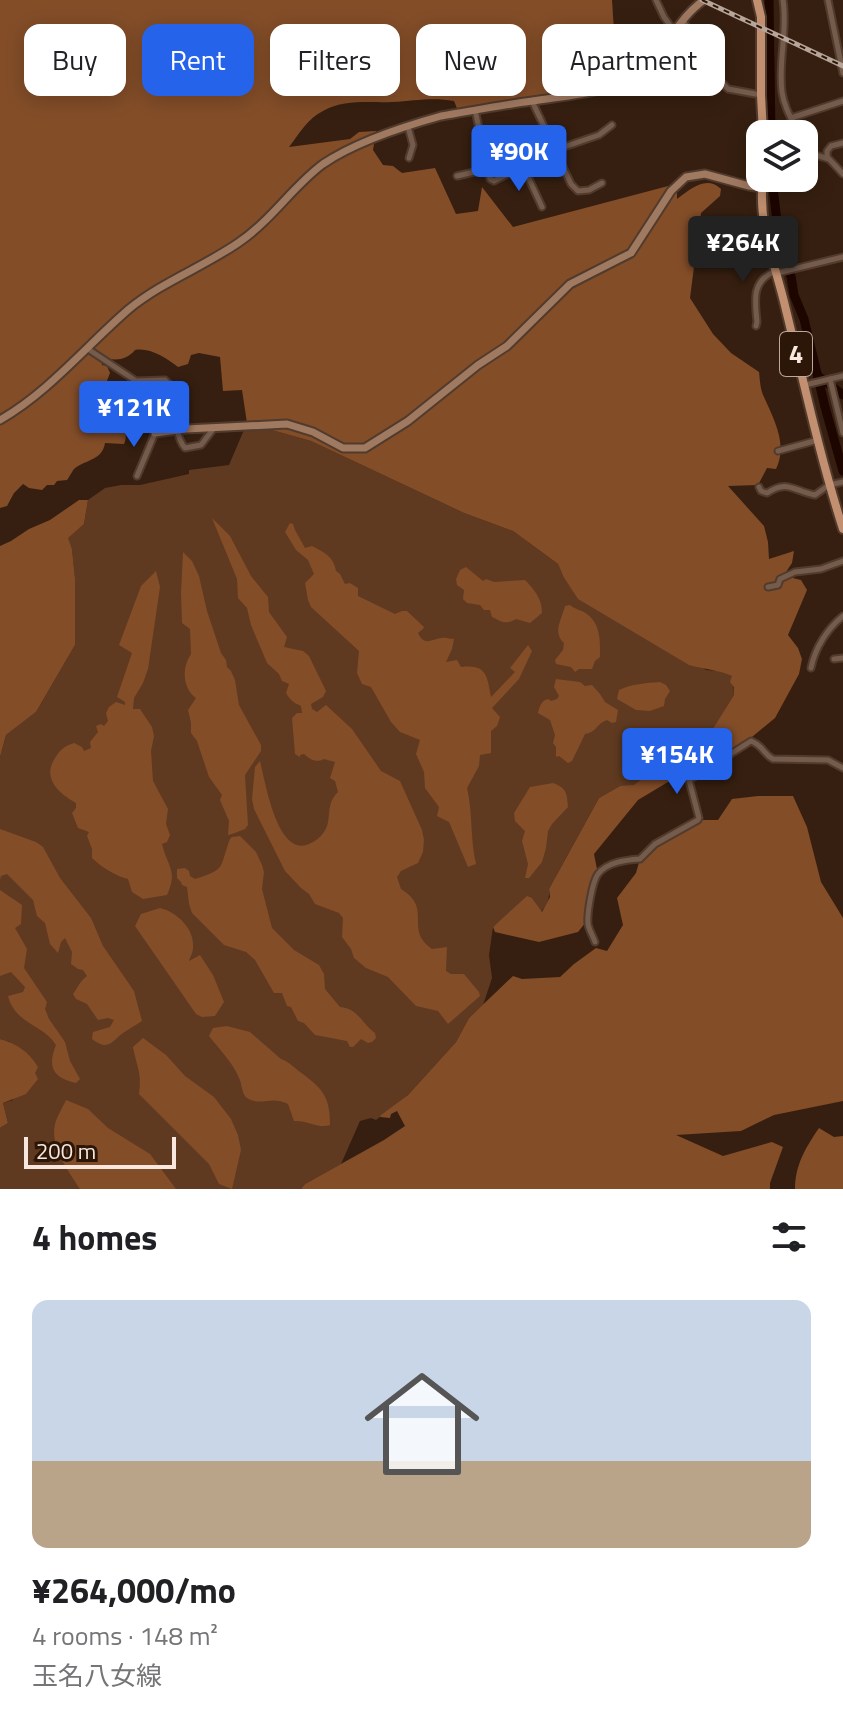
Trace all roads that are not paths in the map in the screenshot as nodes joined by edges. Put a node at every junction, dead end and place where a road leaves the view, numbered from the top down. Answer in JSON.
{"nodes":[{"id":1,"x":656,"y":0,"type":"edge"},
{"id":2,"x":704,"y":0,"type":"edge"},
{"id":3,"x":757,"y":0,"type":"edge"},
{"id":4,"x":783,"y":0,"type":"edge"},
{"id":5,"x":828,"y":0,"type":"edge"},
{"id":6,"x":683,"y":20,"type":"junction"},
{"id":7,"x":669,"y":24,"type":"edge"},
{"id":8,"x":680,"y":24,"type":"edge"},
{"id":9,"x":843,"y":73,"type":"edge"},
{"id":10,"x":761,"y":95,"type":"junction"},
{"id":11,"x":562,"y":96,"type":"edge"},
{"id":12,"x":532,"y":101,"type":"junction"},
{"id":13,"x":843,"y":101,"type":"edge"},
{"id":14,"x":475,"y":110,"type":"junction"},
{"id":15,"x":791,"y":118,"type":"joint"},
{"id":16,"x":762,"y":120,"type":"edge"},
{"id":17,"x":612,"y":125,"type":"dead end"},
{"id":18,"x":408,"y":127,"type":"junction"},
{"id":19,"x":843,"y":143,"type":"edge"},
{"id":20,"x":555,"y":150,"type":"junction"},
{"id":21,"x":818,"y":156,"type":"edge"},
{"id":22,"x":409,"y":158,"type":"dead end"},
{"id":23,"x":827,"y":159,"type":"junction"},
{"id":24,"x":523,"y":166,"type":"junction"},
{"id":25,"x":487,"y":169,"type":"junction"},
{"id":26,"x":843,"y":174,"type":"edge"},
{"id":27,"x":457,"y":176,"type":"dead end"},
{"id":28,"x":602,"y":183,"type":"dead end"},
{"id":29,"x":746,"y":185,"type":"edge"},
{"id":30,"x":763,"y":192,"type":"edge"},
{"id":31,"x":542,"y":207,"type":"dead end"},
{"id":32,"x":767,"y":239,"type":"junction"},
{"id":33,"x":740,"y":243,"type":"dead end"},
{"id":34,"x":843,"y":257,"type":"edge"},
{"id":35,"x":777,"y":272,"type":"junction"},
{"id":36,"x":756,"y":326,"type":"dead end"},
{"id":37,"x":88,"y":349,"type":"junction"},
{"id":38,"x":843,"y":376,"type":"edge"},
{"id":39,"x":830,"y":379,"type":"junction"},
{"id":40,"x":805,"y":385,"type":"junction"},
{"id":41,"x":0,"y":420,"type":"edge"},
{"id":42,"x":214,"y":428,"type":"junction"},
{"id":43,"x":177,"y":430,"type":"junction"},
{"id":44,"x":155,"y":433,"type":"joint"},
{"id":45,"x":843,"y":433,"type":"edge"},
{"id":46,"x":818,"y":440,"type":"junction"},
{"id":47,"x":778,"y":451,"type":"dead end"},
{"id":48,"x":137,"y":476,"type":"dead end"},
{"id":49,"x":836,"y":484,"type":"edge"},
{"id":50,"x":759,"y":487,"type":"dead end"},
{"id":51,"x":843,"y":529,"type":"edge"},
{"id":52,"x":843,"y":561,"type":"edge"},
{"id":53,"x":768,"y":587,"type":"dead end"},
{"id":54,"x":843,"y":616,"type":"edge"},
{"id":55,"x":843,"y":658,"type":"edge"},
{"id":56,"x":834,"y":659,"type":"dead end"},
{"id":57,"x":811,"y":668,"type":"dead end"},
{"id":58,"x":843,"y":768,"type":"edge"},
{"id":59,"x":595,"y":942,"type":"dead end"}],
"edges":[{"from":1,"to":7,"type":"street"},
{"from":2,"to":6,"type":"street"},
{"from":3,"to":10,"type":"main road"},
{"from":4,"to":15,"type":"street"},
{"from":5,"to":9,"type":"street"},
{"from":6,"to":8,"type":"street"},
{"from":6,"to":10,"type":"street"},
{"from":10,"to":16,"type":"main road"},
{"from":11,"to":12,"type":"street"},
{"from":12,"to":14,"type":"street"},
{"from":12,"to":20,"type":"street"},
{"from":13,"to":15,"type":"street"},
{"from":14,"to":18,"type":"street"},
{"from":14,"to":25,"type":"street"},
{"from":17,"to":20,"type":"street"},
{"from":18,"to":22,"type":"street"},
{"from":18,"to":37,"type":"street"},
{"from":19,"to":23,"type":"street"},
{"from":20,"to":24,"type":"street"},
{"from":20,"to":28,"type":"street"},
{"from":21,"to":23,"type":"street"},
{"from":23,"to":26,"type":"street"},
{"from":24,"to":25,"type":"street"},
{"from":24,"to":31,"type":"street"},
{"from":25,"to":27,"type":"street"},
{"from":29,"to":42,"type":"street"},
{"from":30,"to":32,"type":"main road","number":"4"},
{"from":32,"to":33,"type":"street"},
{"from":32,"to":35,"type":"main road","number":"4"},
{"from":34,"to":35,"type":"street"},
{"from":35,"to":36,"type":"street"},
{"from":35,"to":40,"type":"main road","number":"4"},
{"from":37,"to":41,"type":"street"},
{"from":37,"to":43,"type":"street"},
{"from":38,"to":39,"type":"street"},
{"from":39,"to":40,"type":"street"},
{"from":39,"to":45,"type":"street"},
{"from":40,"to":46,"type":"main road","number":"4"},
{"from":42,"to":43,"type":"street"},
{"from":42,"to":43,"type":"street"},
{"from":43,"to":44,"type":"street"},
{"from":44,"to":48,"type":"street"},
{"from":46,"to":47,"type":"street"},
{"from":46,"to":49,"type":"main road","number":"4"},
{"from":49,"to":50,"type":"street"},
{"from":49,"to":51,"type":"main road","number":"4"},
{"from":52,"to":53,"type":"street"},
{"from":54,"to":57,"type":"street"},
{"from":55,"to":56,"type":"street"},
{"from":58,"to":59,"type":"street"}]}
